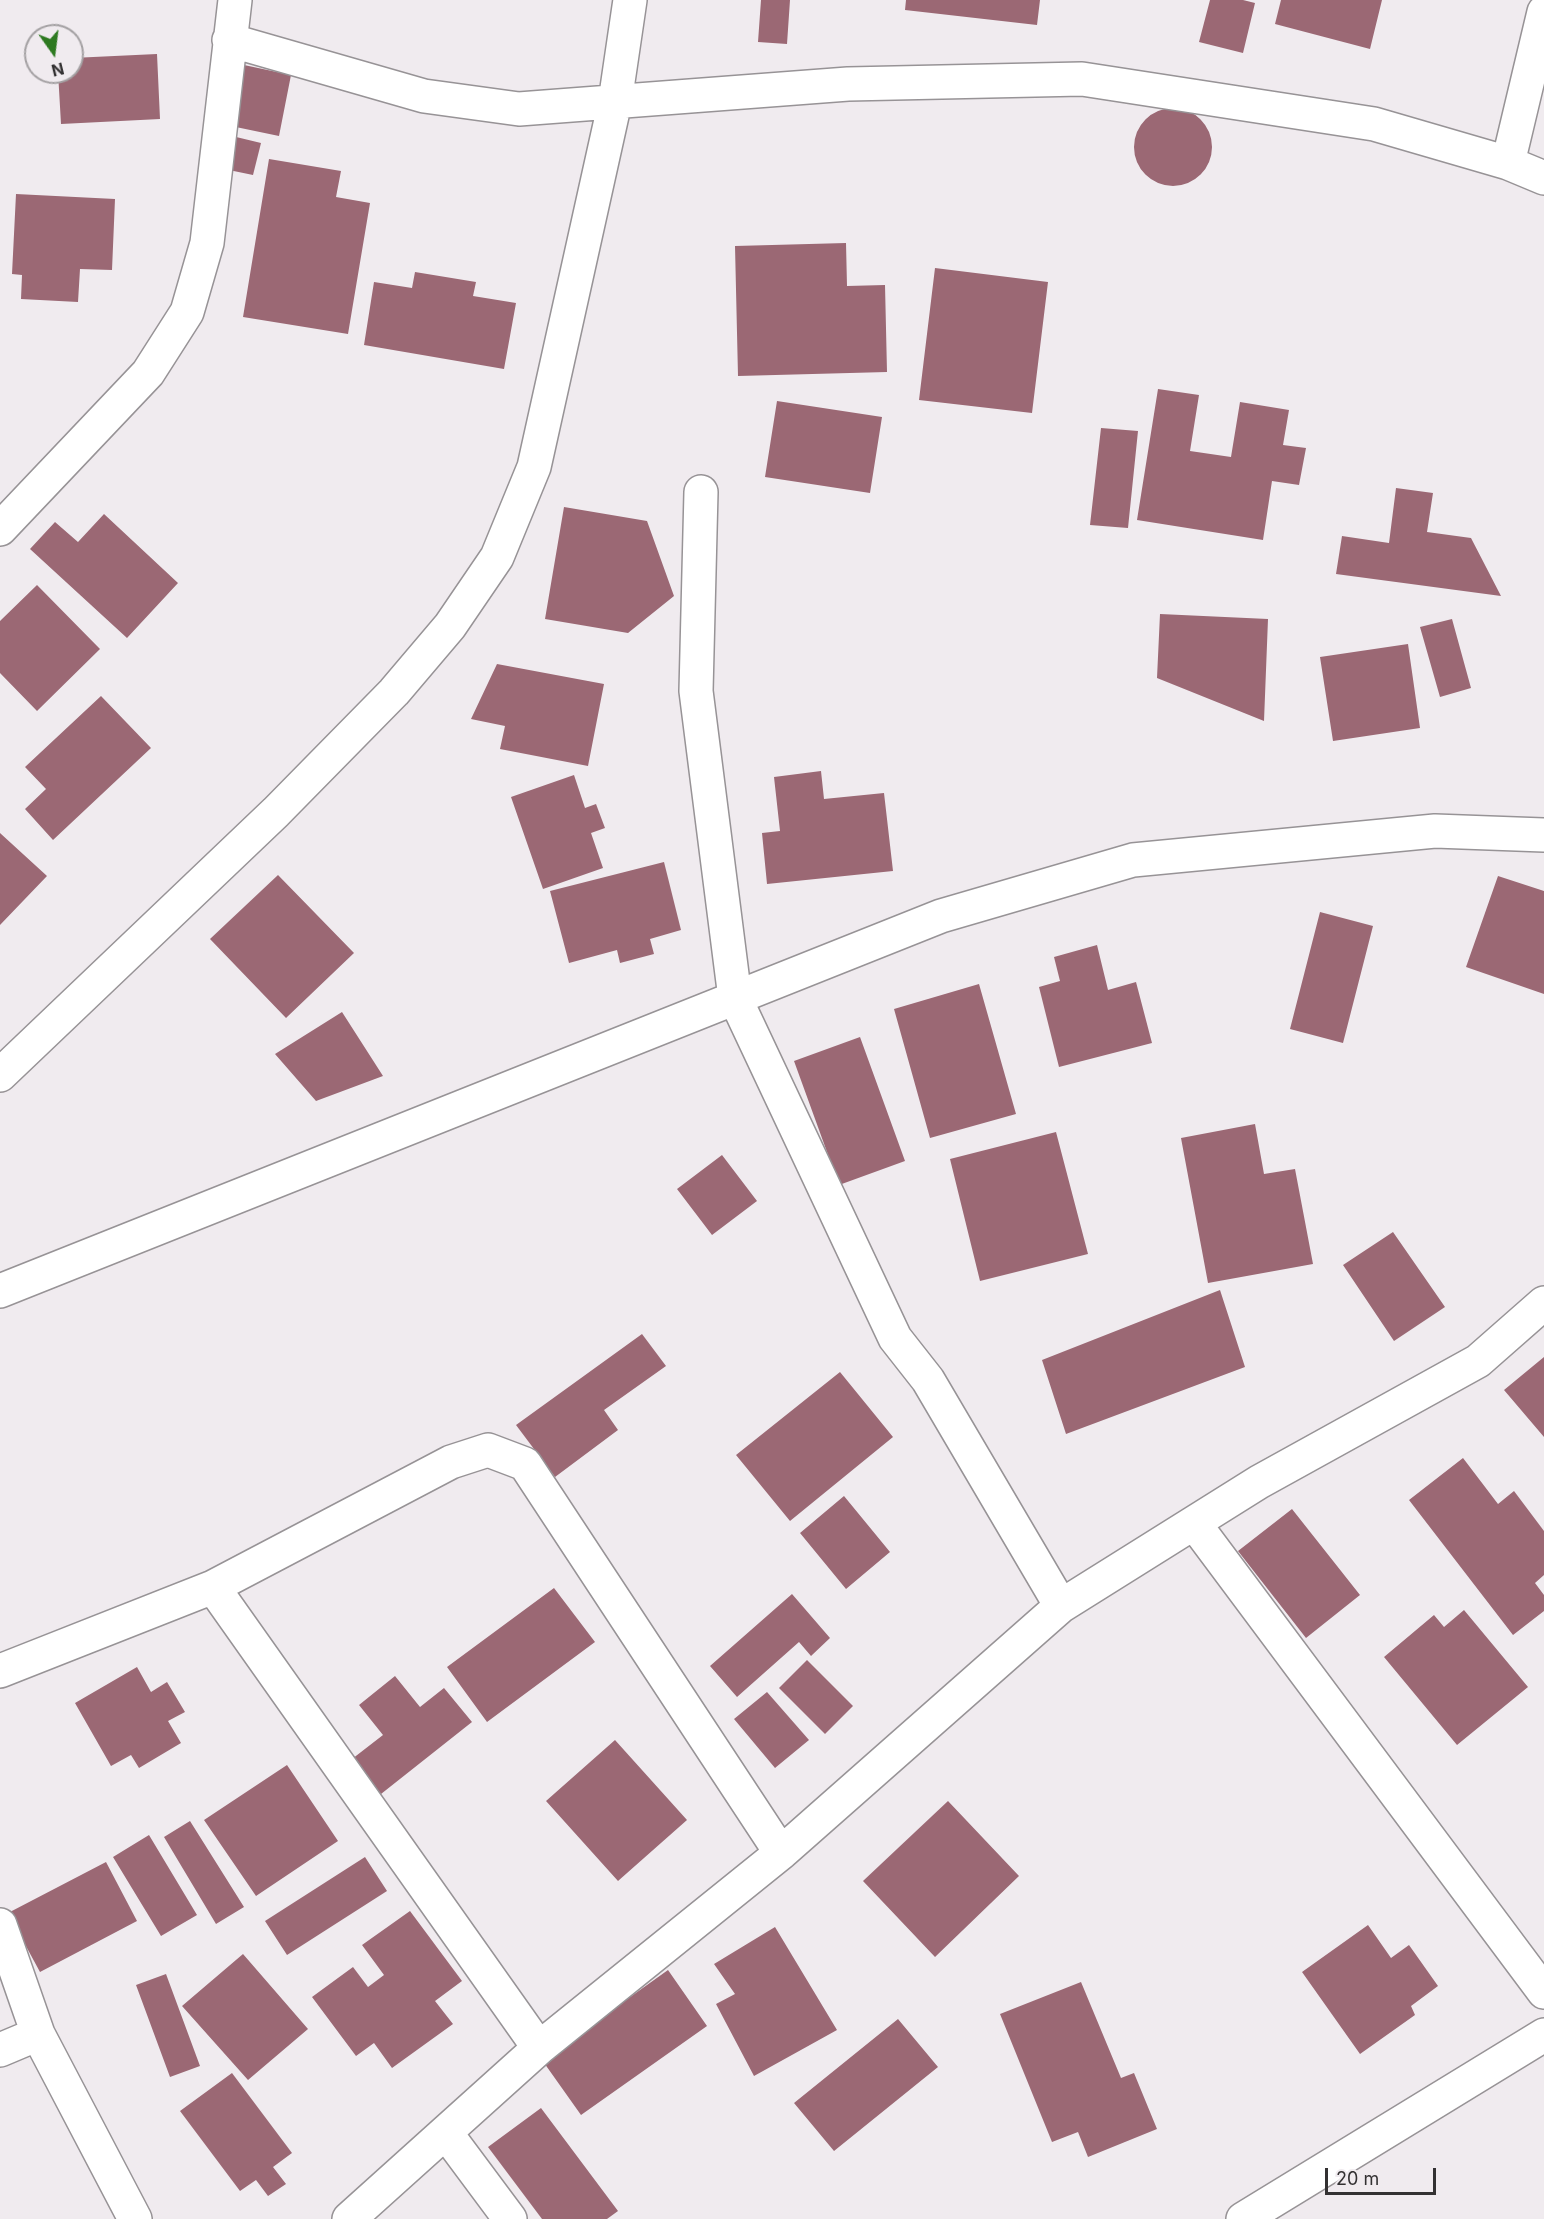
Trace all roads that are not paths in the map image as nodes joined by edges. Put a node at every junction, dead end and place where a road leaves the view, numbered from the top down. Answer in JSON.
{"nodes":[{"id":1,"x":235,"y":0,"type":"edge"},
{"id":2,"x":630,"y":0,"type":"edge"},
{"id":3,"x":1544,"y":12,"type":"edge"},
{"id":4,"x":229,"y":40,"type":"junction"},
{"id":5,"x":615,"y":102,"type":"junction"},
{"id":6,"x":1508,"y":163,"type":"junction"},
{"id":7,"x":1544,"y":178,"type":"edge"},
{"id":8,"x":701,"y":492,"type":"dead end"},
{"id":9,"x":0,"y":529,"type":"edge"},
{"id":10,"x":1544,"y":836,"type":"edge"},
{"id":11,"x":735,"y":998,"type":"junction"},
{"id":12,"x":0,"y":1075,"type":"edge"},
{"id":13,"x":0,"y":1290,"type":"edge"},
{"id":14,"x":1544,"y":1304,"type":"edge"},
{"id":15,"x":1194,"y":1523,"type":"junction"},
{"id":16,"x":213,"y":1587,"type":"junction"},
{"id":17,"x":1062,"y":1606,"type":"junction"},
{"id":18,"x":0,"y":1671,"type":"edge"},
{"id":19,"x":781,"y":1853,"type":"junction"},
{"id":20,"x":0,"y":1925,"type":"edge"},
{"id":21,"x":1544,"y":1992,"type":"edge"},
{"id":22,"x":38,"y":2034,"type":"junction"},
{"id":23,"x":1544,"y":2035,"type":"edge"},
{"id":24,"x":539,"y":2048,"type":"junction"},
{"id":25,"x":0,"y":2050,"type":"edge"},
{"id":26,"x":446,"y":2133,"type":"junction"},
{"id":27,"x":135,"y":2219,"type":"edge"},
{"id":28,"x":349,"y":2219,"type":"edge"},
{"id":29,"x":510,"y":2219,"type":"edge"},
{"id":30,"x":1243,"y":2219,"type":"edge"}],
"edges":[{"from":1,"to":4,"type":"street"},
{"from":2,"to":5,"type":"street"},
{"from":3,"to":6,"type":"street"},
{"from":4,"to":5,"type":"street"},
{"from":4,"to":9,"type":"street"},
{"from":5,"to":6,"type":"street"},
{"from":5,"to":12,"type":"street"},
{"from":6,"to":7,"type":"street"},
{"from":8,"to":11,"type":"street"},
{"from":10,"to":11,"type":"street"},
{"from":11,"to":13,"type":"street"},
{"from":11,"to":17,"type":"street"},
{"from":14,"to":15,"type":"street"},
{"from":15,"to":17,"type":"street"},
{"from":15,"to":21,"type":"street"},
{"from":16,"to":18,"type":"street"},
{"from":16,"to":19,"type":"street"},
{"from":16,"to":24,"type":"street"},
{"from":17,"to":19,"type":"street"},
{"from":19,"to":24,"type":"street"},
{"from":20,"to":22,"type":"street"},
{"from":22,"to":25,"type":"street"},
{"from":22,"to":27,"type":"street"},
{"from":23,"to":30,"type":"street"},
{"from":24,"to":26,"type":"street"},
{"from":26,"to":28,"type":"street"},
{"from":26,"to":29,"type":"street"}]}
